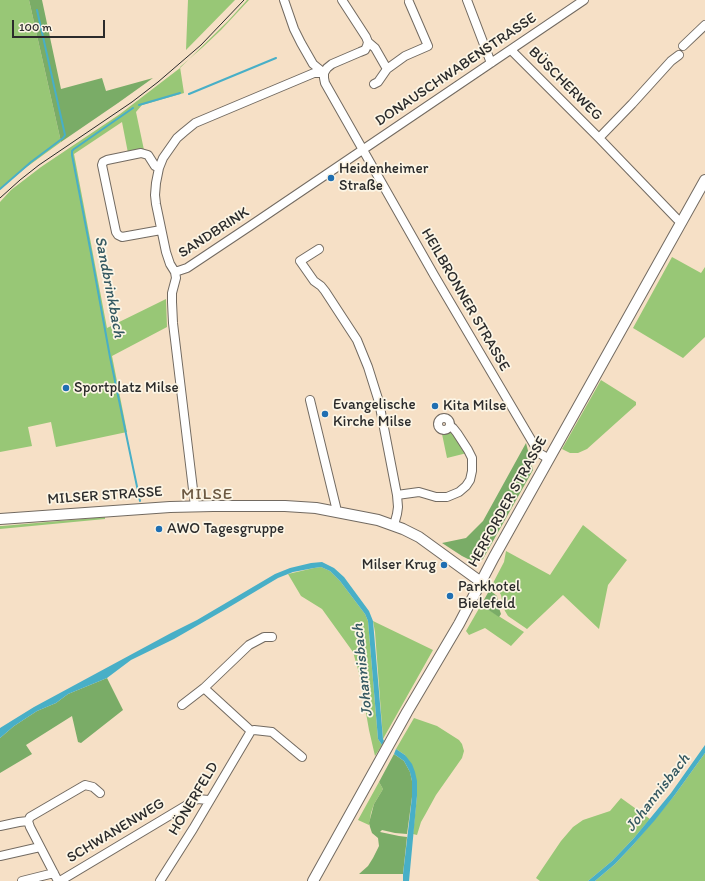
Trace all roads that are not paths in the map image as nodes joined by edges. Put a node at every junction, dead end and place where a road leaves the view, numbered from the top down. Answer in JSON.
{"nodes":[{"id":1,"x":284,"y":0,"type":"edge"},
{"id":2,"x":342,"y":0,"type":"edge"},
{"id":3,"x":467,"y":0,"type":"edge"},
{"id":4,"x":584,"y":0,"type":"edge"},
{"id":5,"x":409,"y":2,"type":"dead end"},
{"id":6,"x":574,"y":3,"type":"edge"},
{"id":7,"x":705,"y":25,"type":"edge"},
{"id":8,"x":368,"y":42,"type":"junction"},
{"id":9,"x":683,"y":46,"type":"dead end"},
{"id":10,"x":511,"y":50,"type":"junction"},
{"id":11,"x":679,"y":55,"type":"dead end"},
{"id":12,"x":491,"y":63,"type":"junction"},
{"id":13,"x":387,"y":69,"type":"junction"},
{"id":14,"x":324,"y":73,"type":"junction"},
{"id":15,"x":374,"y":84,"type":"dead end"},
{"id":16,"x":599,"y":138,"type":"junction"},
{"id":17,"x":363,"y":150,"type":"junction"},
{"id":18,"x":159,"y":168,"type":"junction"},
{"id":19,"x":705,"y":180,"type":"edge"},
{"id":20,"x":682,"y":222,"type":"junction"},
{"id":21,"x":161,"y":230,"type":"junction"},
{"id":22,"x":319,"y":248,"type":"dead end"},
{"id":23,"x":175,"y":272,"type":"junction"},
{"id":24,"x":310,"y":400,"type":"dead end"},
{"id":25,"x":450,"y":426,"type":"dead end"},
{"id":26,"x":549,"y":458,"type":"junction"},
{"id":27,"x":397,"y":495,"type":"junction"},
{"id":28,"x":194,"y":506,"type":"junction"},
{"id":29,"x":336,"y":511,"type":"junction"},
{"id":30,"x":0,"y":519,"type":"edge"},
{"id":31,"x":394,"y":525,"type":"junction"},
{"id":32,"x":481,"y":582,"type":"junction"},
{"id":33,"x":272,"y":637,"type":"dead end"},
{"id":34,"x":204,"y":688,"type":"junction"},
{"id":35,"x":182,"y":705,"type":"dead end"},
{"id":36,"x":251,"y":731,"type":"junction"},
{"id":37,"x":302,"y":757,"type":"dead end"},
{"id":38,"x":100,"y":793,"type":"dead end"},
{"id":39,"x":209,"y":800,"type":"junction"},
{"id":40,"x":28,"y":821,"type":"junction"},
{"id":41,"x":0,"y":826,"type":"edge"},
{"id":42,"x":40,"y":847,"type":"junction"},
{"id":43,"x":0,"y":856,"type":"edge"},
{"id":44,"x":57,"y":878,"type":"edge"},
{"id":45,"x":22,"y":881,"type":"edge"},
{"id":46,"x":160,"y":881,"type":"edge"},
{"id":47,"x":313,"y":881,"type":"edge"}],
"edges":[{"from":1,"to":14,"type":"street"},
{"from":2,"to":8,"type":"street"},
{"from":3,"to":12,"type":"street"},
{"from":4,"to":6,"type":"street","name":"DONAUSCHWABENSTRASSE"},
{"from":5,"to":13,"type":"street"},
{"from":6,"to":10,"type":"street","name":"DONAUSCHWABENSTRASSE"},
{"from":7,"to":9,"type":"street"},
{"from":8,"to":13,"type":"street"},
{"from":8,"to":14,"type":"street"},
{"from":10,"to":12,"type":"street","name":"DONAUSCHWABENSTRASSE"},
{"from":10,"to":16,"type":"street","name":"BÜSCHERWEG"},
{"from":11,"to":16,"type":"street","name":"BÜSCHERWEG"},
{"from":12,"to":17,"type":"street","name":"DONAUSCHWABENSTRASSE"},
{"from":13,"to":15,"type":"street"},
{"from":14,"to":17,"type":"street"},
{"from":14,"to":18,"type":"street"},
{"from":16,"to":20,"type":"street","name":"BÜSCHERWEG"},
{"from":17,"to":23,"type":"street","name":"SANDBRINK"},
{"from":17,"to":26,"type":"street","name":"HEILBRONNER STRASSE"},
{"from":18,"to":21,"type":"street"},
{"from":18,"to":21,"type":"street"},
{"from":19,"to":20,"type":"main road","name":"HERFORDER STRASSE"},
{"from":20,"to":26,"type":"main road","name":"HERFORDER STRASSE"},
{"from":21,"to":23,"type":"street"},
{"from":22,"to":27,"type":"street"},
{"from":23,"to":28,"type":"street","name":"SANDBRINK"},
{"from":24,"to":29,"type":"street"},
{"from":25,"to":27,"type":"street"},
{"from":26,"to":32,"type":"main road","name":"HERFORDER STRASSE"},
{"from":27,"to":31,"type":"street"},
{"from":28,"to":29,"type":"main road","name":"MILSER STRASSE"},
{"from":28,"to":30,"type":"main road","name":"MILSER STRASSE"},
{"from":29,"to":31,"type":"main road","name":"MILSER STRASSE"},
{"from":31,"to":32,"type":"main road","name":"MILSER STRASSE"},
{"from":32,"to":47,"type":"main road","name":"HERFORDER STRASSE"},
{"from":33,"to":34,"type":"street"},
{"from":34,"to":35,"type":"street"},
{"from":34,"to":36,"type":"street"},
{"from":36,"to":37,"type":"street"},
{"from":36,"to":39,"type":"street","name":"HÖNERFELD"},
{"from":38,"to":40,"type":"street"},
{"from":39,"to":44,"type":"street","name":"SCHWANENWEG"},
{"from":39,"to":46,"type":"street","name":"HÖNERFELD"},
{"from":40,"to":41,"type":"street"},
{"from":40,"to":42,"type":"street"},
{"from":42,"to":43,"type":"street"},
{"from":42,"to":44,"type":"street"},
{"from":44,"to":45,"type":"street","name":"SCHWANENWEG"}]}
